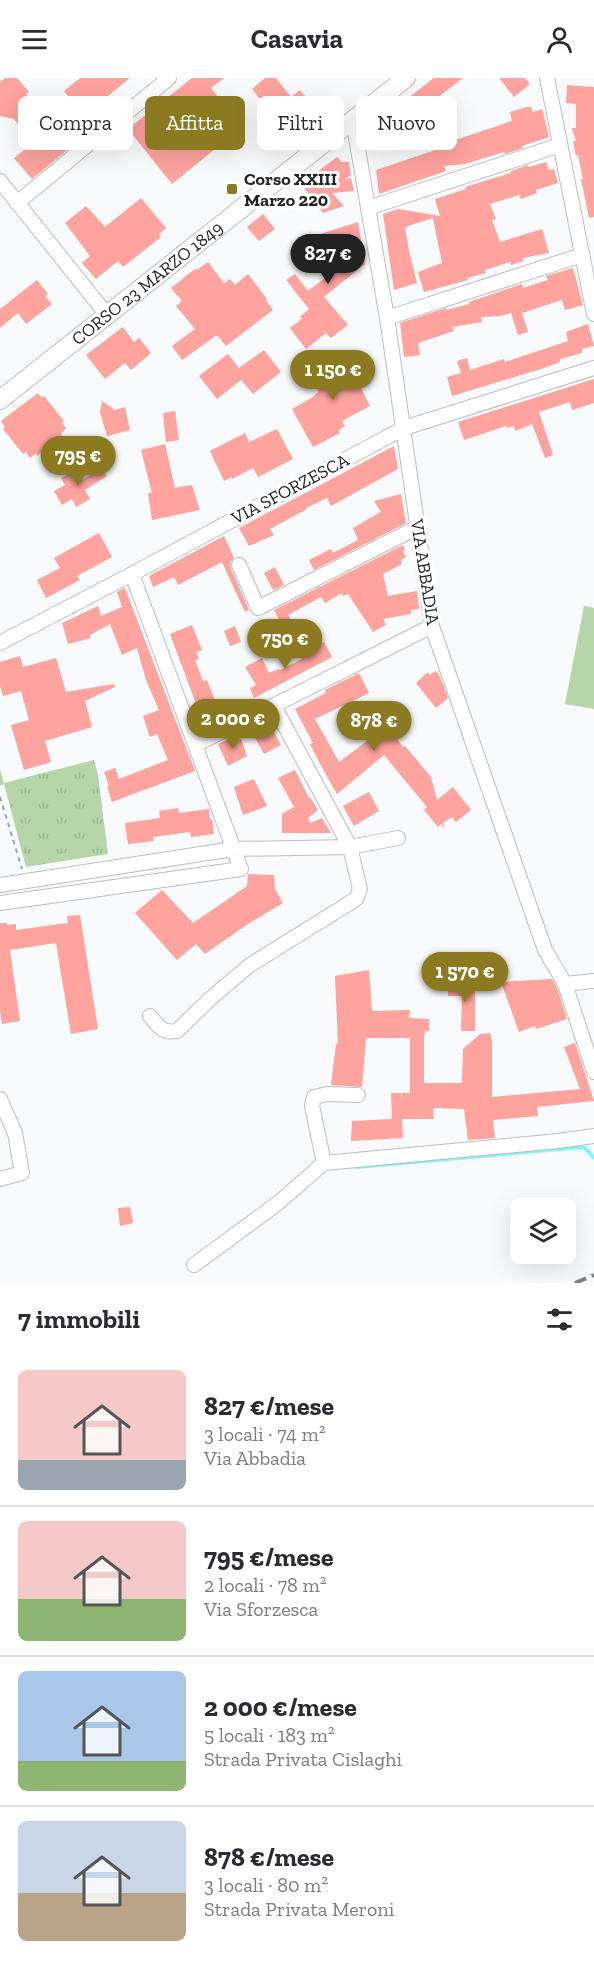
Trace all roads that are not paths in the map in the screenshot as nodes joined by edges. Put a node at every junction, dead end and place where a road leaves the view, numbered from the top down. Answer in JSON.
{"nodes":[{"id":1,"x":169,"y":78,"type":"edge"},
{"id":2,"x":406,"y":78,"type":"edge"},
{"id":3,"x":547,"y":78,"type":"edge"},
{"id":4,"x":353,"y":120,"type":"junction"},
{"id":5,"x":560,"y":145,"type":"junction"},
{"id":6,"x":0,"y":181,"type":"edge"},
{"id":7,"x":18,"y":203,"type":"junction"},
{"id":8,"x":368,"y":208,"type":"junction"},
{"id":9,"x":582,"y":255,"type":"junction"},
{"id":10,"x":594,"y":314,"type":"edge"},
{"id":11,"x":107,"y":315,"type":"junction"},
{"id":12,"x":387,"y":318,"type":"junction"},
{"id":13,"x":594,"y":368,"type":"edge"},
{"id":14,"x":0,"y":400,"type":"edge"},
{"id":15,"x":404,"y":428,"type":"junction"},
{"id":16,"x":418,"y":527,"type":"junction"},
{"id":17,"x":239,"y":565,"type":"dead end"},
{"id":18,"x":132,"y":574,"type":"junction"},
{"id":19,"x":432,"y":626,"type":"junction"},
{"id":20,"x":0,"y":643,"type":"edge"},
{"id":21,"x":274,"y":706,"type":"junction"},
{"id":22,"x":195,"y":745,"type":"junction"},
{"id":23,"x":398,"y":838,"type":"dead end"},
{"id":24,"x":350,"y":847,"type":"junction"},
{"id":25,"x":233,"y":849,"type":"junction"},
{"id":26,"x":0,"y":885,"type":"edge"},
{"id":27,"x":0,"y":903,"type":"edge"},
{"id":28,"x":594,"y":981,"type":"edge"},
{"id":29,"x":565,"y":984,"type":"junction"},
{"id":30,"x":150,"y":1016,"type":"dead end"},
{"id":31,"x":594,"y":1072,"type":"edge"},
{"id":32,"x":358,"y":1095,"type":"dead end"},
{"id":33,"x":0,"y":1099,"type":"edge"},
{"id":34,"x":594,"y":1136,"type":"edge"},
{"id":35,"x":324,"y":1163,"type":"junction"},
{"id":36,"x":0,"y":1179,"type":"edge"},
{"id":37,"x":194,"y":1265,"type":"dead end"}],
"edges":[{"from":1,"to":7,"type":"street"},
{"from":2,"to":4,"type":"main road","name":"CORSO 23 MARZO 1849"},
{"from":3,"to":5,"type":"street"},
{"from":4,"to":8,"type":"street","name":"VIA ABBADIA"},
{"from":4,"to":11,"type":"main road","name":"CORSO 23 MARZO 1849"},
{"from":5,"to":8,"type":"street"},
{"from":5,"to":9,"type":"street"},
{"from":6,"to":7,"type":"street"},
{"from":7,"to":11,"type":"street"},
{"from":8,"to":12,"type":"street","name":"VIA ABBADIA"},
{"from":9,"to":10,"type":"street"},
{"from":9,"to":12,"type":"street"},
{"from":11,"to":14,"type":"main road","name":"CORSO 23 MARZO 1849"},
{"from":12,"to":15,"type":"street","name":"VIA ABBADIA"},
{"from":13,"to":15,"type":"street","name":"VIA SFORZESCA"},
{"from":15,"to":16,"type":"street","name":"VIA ABBADIA"},
{"from":15,"to":18,"type":"street","name":"VIA SFORZESCA"},
{"from":16,"to":17,"type":"street"},
{"from":16,"to":19,"type":"street","name":"VIA ABBADIA"},
{"from":18,"to":20,"type":"street","name":"VIA SFORZESCA"},
{"from":18,"to":22,"type":"street"},
{"from":19,"to":21,"type":"street"},
{"from":19,"to":29,"type":"street","name":"VIA ABBADIA"},
{"from":21,"to":22,"type":"street"},
{"from":21,"to":24,"type":"street"},
{"from":22,"to":25,"type":"street"},
{"from":23,"to":24,"type":"street"},
{"from":24,"to":25,"type":"street"},
{"from":24,"to":30,"type":"street"},
{"from":25,"to":26,"type":"street"},
{"from":25,"to":27,"type":"street"},
{"from":28,"to":29,"type":"street"},
{"from":29,"to":31,"type":"street","name":"VIA ABBADIA"},
{"from":32,"to":35,"type":"street"},
{"from":33,"to":36,"type":"street"},
{"from":34,"to":35,"type":"street"},
{"from":35,"to":37,"type":"street"}]}
